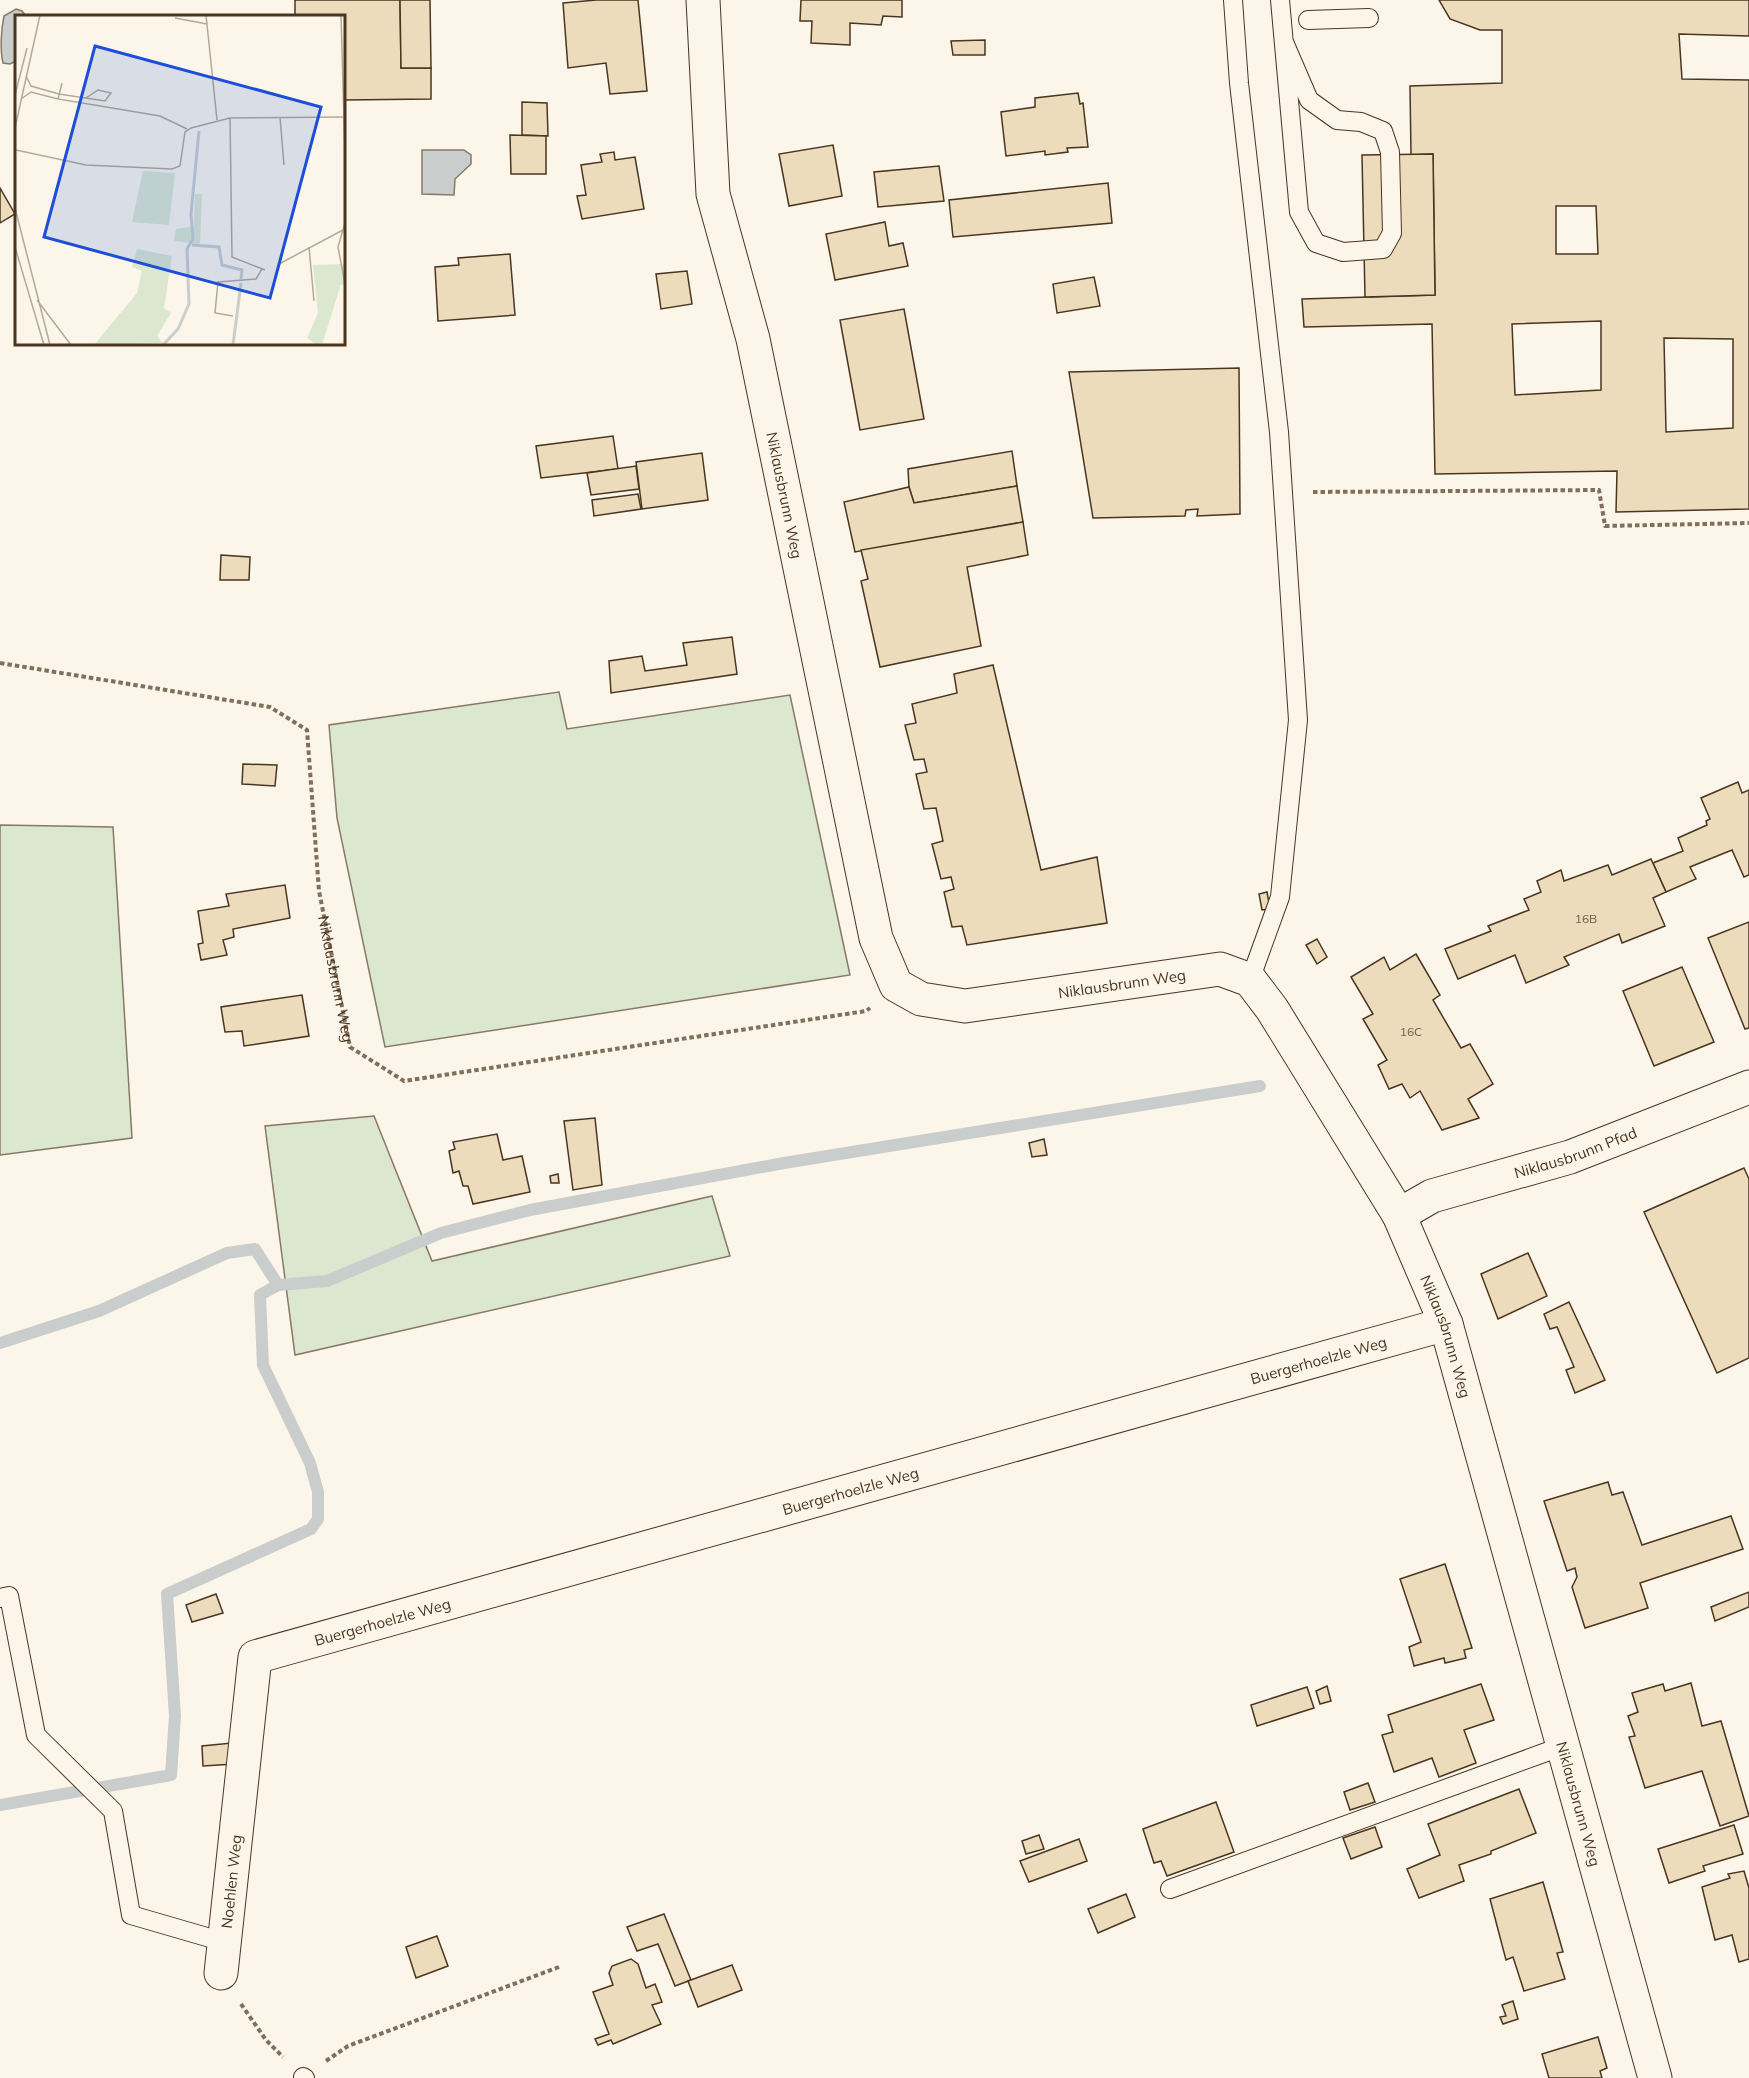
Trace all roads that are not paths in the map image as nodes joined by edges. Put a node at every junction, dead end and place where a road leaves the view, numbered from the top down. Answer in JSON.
{"nodes":[{"id":1,"x":703,"y":0,"type":"edge"},
{"id":2,"x":1233,"y":0,"type":"edge"},
{"id":3,"x":1280,"y":0,"type":"edge"},
{"id":4,"x":1369,"y":18,"type":"dead end"},
{"id":5,"x":1308,"y":20,"type":"dead end"},
{"id":6,"x":1284,"y":42,"type":"junction"},
{"id":7,"x":1250,"y":980,"type":"junction"},
{"id":8,"x":1749,"y":1087,"type":"edge"},
{"id":9,"x":1399,"y":1215,"type":"junction"},
{"id":10,"x":1446,"y":1324,"type":"junction"},
{"id":11,"x":0,"y":1598,"type":"edge"},
{"id":12,"x":255,"y":1657,"type":"joint"},
{"id":13,"x":1563,"y":1746,"type":"junction"},
{"id":14,"x":1170,"y":1890,"type":"dead end"},
{"id":15,"x":222,"y":1958,"type":"joint"},
{"id":16,"x":1655,"y":2078,"type":"edge"}],
"edges":[{"from":1,"to":7,"type":"street","name":"Niklausbrunn Weg"},
{"from":2,"to":7,"type":"lane"},
{"from":3,"to":6,"type":"lane"},
{"from":4,"to":5,"type":"lane"},
{"from":6,"to":6,"type":"lane"},
{"from":7,"to":9,"type":"street","name":"Niklausbrunn Weg"},
{"from":8,"to":9,"type":"street","name":"Niklausbrunn Pfad"},
{"from":9,"to":10,"type":"street","name":"Niklausbrunn Weg"},
{"from":10,"to":12,"type":"street","name":"Buergerhoelzle Weg"},
{"from":10,"to":13,"type":"street","name":"Niklausbrunn Weg"},
{"from":11,"to":15,"type":"lane"},
{"from":12,"to":15,"type":"street","name":"Noehlen Weg"},
{"from":13,"to":14,"type":"lane"},
{"from":13,"to":16,"type":"street","name":"Niklausbrunn Weg"}]}
